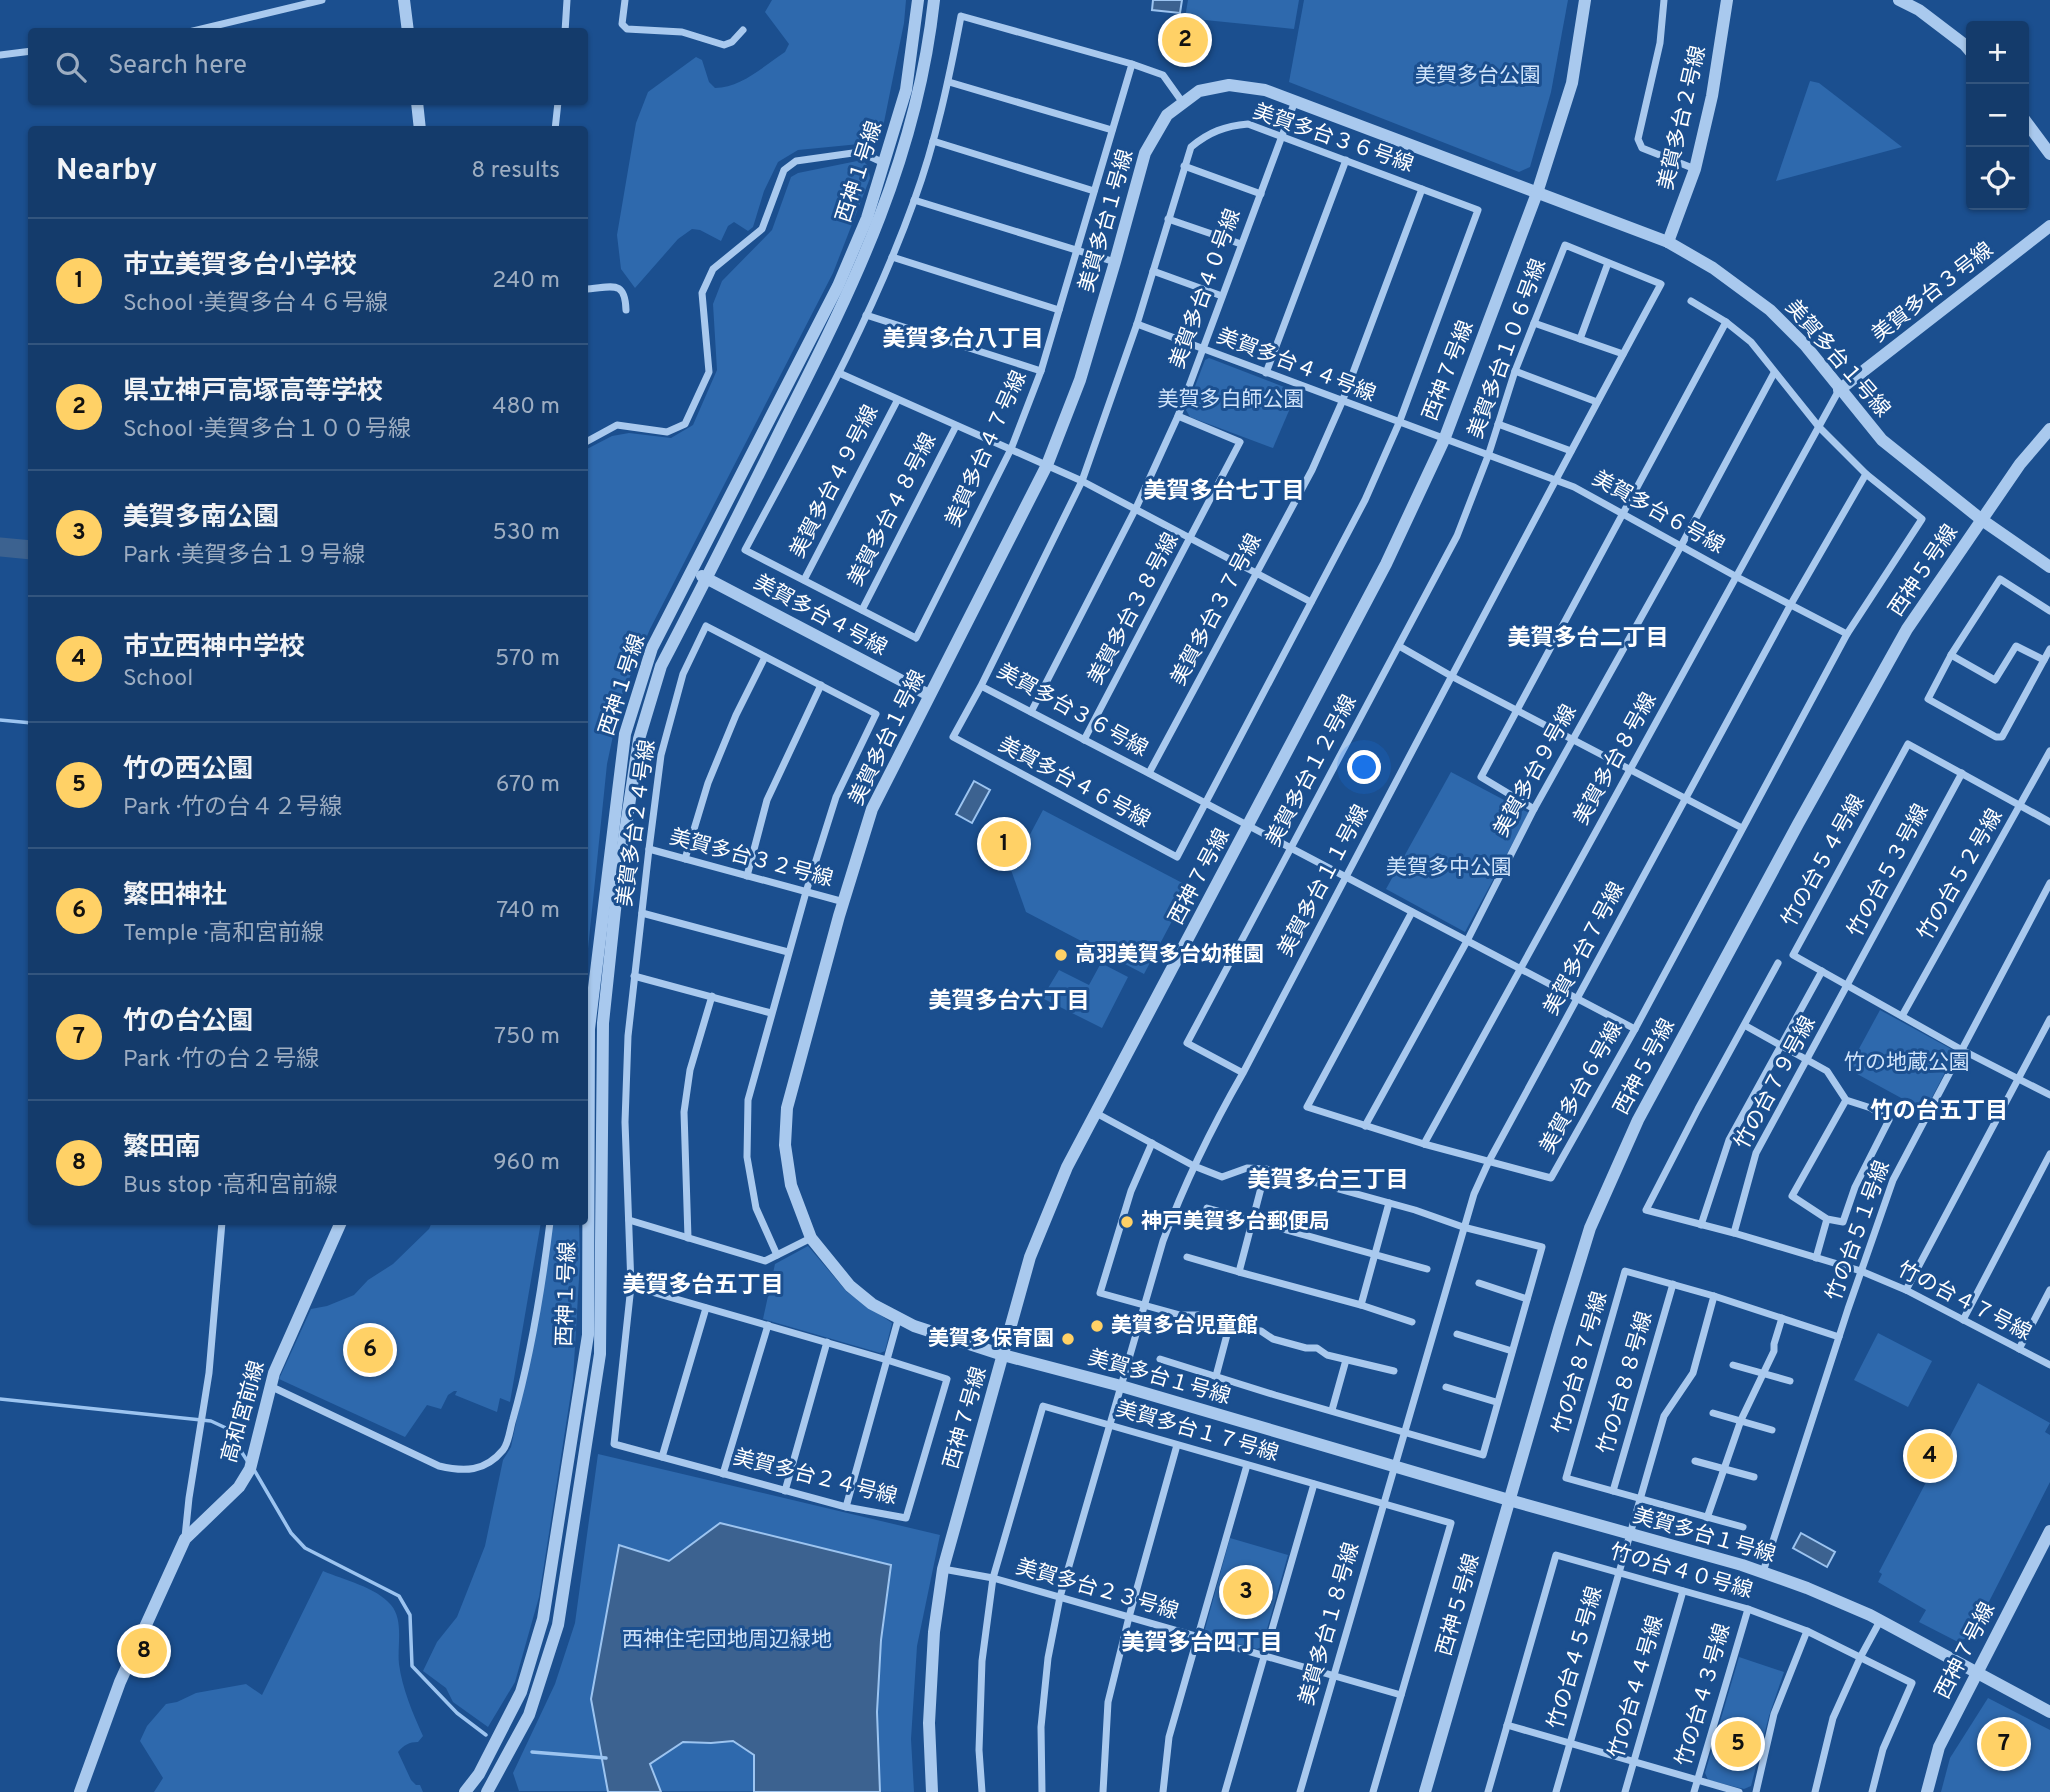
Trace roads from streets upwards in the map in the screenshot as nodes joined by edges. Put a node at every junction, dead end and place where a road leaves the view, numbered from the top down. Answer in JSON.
{"nodes":[{"id":1,"x":322,"y":0,"type":"edge"},
{"id":2,"x":404,"y":0,"type":"edge"},
{"id":3,"x":567,"y":0,"type":"edge"},
{"id":4,"x":625,"y":0,"type":"edge"},
{"id":5,"x":918,"y":0,"type":"edge"},
{"id":6,"x":934,"y":0,"type":"edge"},
{"id":7,"x":1585,"y":0,"type":"edge"},
{"id":8,"x":1664,"y":0,"type":"edge"},
{"id":9,"x":1727,"y":0,"type":"edge"},
{"id":10,"x":1899,"y":0,"type":"edge"},
{"id":11,"x":206,"y":28,"type":"edge"},
{"id":12,"x":408,"y":28,"type":"edge"},
{"id":13,"x":565,"y":28,"type":"edge"},
{"id":14,"x":743,"y":30,"type":"dead end"},
{"id":15,"x":1966,"y":46,"type":"edge"},
{"id":16,"x":28,"y":52,"type":"edge"},
{"id":17,"x":0,"y":55,"type":"edge"},
{"id":18,"x":1132,"y":64,"type":"junction"},
{"id":19,"x":949,"y":82,"type":"junction"},
{"id":20,"x":1295,"y":101,"type":"junction"},
{"id":21,"x":1183,"y":103,"type":"junction"},
{"id":22,"x":417,"y":105,"type":"edge"},
{"id":23,"x":558,"y":105,"type":"edge"},
{"id":24,"x":420,"y":126,"type":"edge"},
{"id":25,"x":555,"y":126,"type":"edge"},
{"id":26,"x":2029,"y":126,"type":"edge"},
{"id":27,"x":1112,"y":130,"type":"junction"},
{"id":28,"x":1283,"y":136,"type":"junction"},
{"id":29,"x":933,"y":141,"type":"junction"},
{"id":30,"x":2050,"y":154,"type":"edge"},
{"id":31,"x":1346,"y":160,"type":"junction"},
{"id":32,"x":885,"y":163,"type":"junction"},
{"id":33,"x":1184,"y":166,"type":"junction"},
{"id":34,"x":1695,"y":169,"type":"junction"},
{"id":35,"x":1422,"y":189,"type":"junction"},
{"id":36,"x":1094,"y":191,"type":"junction"},
{"id":37,"x":1537,"y":193,"type":"junction"},
{"id":38,"x":1261,"y":194,"type":"junction"},
{"id":39,"x":914,"y":200,"type":"junction"},
{"id":40,"x":1168,"y":219,"type":"junction"},
{"id":41,"x":2050,"y":226,"type":"edge"},
{"id":42,"x":1668,"y":243,"type":"junction"},
{"id":43,"x":1241,"y":244,"type":"junction"},
{"id":44,"x":1076,"y":250,"type":"junction"},
{"id":45,"x":892,"y":257,"type":"junction"},
{"id":46,"x":1115,"y":262,"type":"junction"},
{"id":47,"x":1608,"y":263,"type":"junction"},
{"id":48,"x":1153,"y":271,"type":"junction"},
{"id":49,"x":588,"y":289,"type":"edge"},
{"id":50,"x":1222,"y":296,"type":"junction"},
{"id":51,"x":1691,"y":301,"type":"dead end"},
{"id":52,"x":626,"y":310,"type":"dead end"},
{"id":53,"x":1059,"y":310,"type":"junction"},
{"id":54,"x":866,"y":315,"type":"junction"},
{"id":55,"x":1726,"y":322,"type":"junction"},
{"id":56,"x":1534,"y":323,"type":"junction"},
{"id":57,"x":1137,"y":324,"type":"junction"},
{"id":58,"x":1580,"y":339,"type":"junction"},
{"id":59,"x":1202,"y":349,"type":"junction"},
{"id":60,"x":1623,"y":354,"type":"junction"},
{"id":61,"x":1041,"y":370,"type":"junction"},
{"id":62,"x":1515,"y":371,"type":"junction"},
{"id":63,"x":839,"y":373,"type":"junction"},
{"id":64,"x":1266,"y":373,"type":"junction"},
{"id":65,"x":1774,"y":373,"type":"junction"},
{"id":66,"x":1839,"y":390,"type":"junction"},
{"id":67,"x":897,"y":401,"type":"junction"},
{"id":68,"x":1342,"y":402,"type":"junction"},
{"id":69,"x":1597,"y":402,"type":"junction"},
{"id":70,"x":1178,"y":416,"type":"junction"},
{"id":71,"x":1399,"y":423,"type":"junction"},
{"id":72,"x":1499,"y":424,"type":"junction"},
{"id":73,"x":956,"y":426,"type":"junction"},
{"id":74,"x":1818,"y":427,"type":"junction"},
{"id":75,"x":2050,"y":429,"type":"edge"},
{"id":76,"x":1444,"y":440,"type":"junction"},
{"id":77,"x":588,"y":441,"type":"edge"},
{"id":78,"x":1011,"y":449,"type":"junction"},
{"id":79,"x":1571,"y":451,"type":"junction"},
{"id":80,"x":1488,"y":456,"type":"junction"},
{"id":81,"x":1048,"y":465,"type":"junction"},
{"id":82,"x":1866,"y":474,"type":"junction"},
{"id":83,"x":1555,"y":480,"type":"junction"},
{"id":84,"x":1082,"y":481,"type":"junction"},
{"id":85,"x":1136,"y":508,"type":"junction"},
{"id":86,"x":1623,"y":514,"type":"junction"},
{"id":87,"x":1982,"y":520,"type":"junction"},
{"id":88,"x":1191,"y":538,"type":"junction"},
{"id":89,"x":1681,"y":546,"type":"junction"},
{"id":90,"x":2050,"y":567,"type":"edge"},
{"id":91,"x":692,"y":570,"type":"junction"},
{"id":92,"x":1256,"y":573,"type":"junction"},
{"id":93,"x":1737,"y":577,"type":"junction"},
{"id":94,"x":707,"y":579,"type":"junction"},
{"id":95,"x":804,"y":580,"type":"junction"},
{"id":96,"x":1311,"y":602,"type":"junction"},
{"id":97,"x":1791,"y":604,"type":"junction"},
{"id":98,"x":862,"y":610,"type":"junction"},
{"id":99,"x":2050,"y":611,"type":"edge"},
{"id":100,"x":1847,"y":634,"type":"junction"},
{"id":101,"x":1399,"y":646,"type":"junction"},
{"id":102,"x":2050,"y":649,"type":"edge"},
{"id":103,"x":1951,"y":655,"type":"junction"},
{"id":104,"x":765,"y":656,"type":"junction"},
{"id":105,"x":2044,"y":660,"type":"junction"},
{"id":106,"x":1453,"y":677,"type":"junction"},
{"id":107,"x":821,"y":685,"type":"junction"},
{"id":108,"x":981,"y":685,"type":"junction"},
{"id":109,"x":929,"y":695,"type":"junction"},
{"id":110,"x":1517,"y":708,"type":"junction"},
{"id":111,"x":1031,"y":712,"type":"junction"},
{"id":112,"x":1573,"y":739,"type":"junction"},
{"id":113,"x":1084,"y":740,"type":"junction"},
{"id":114,"x":2050,"y":751,"type":"edge"},
{"id":115,"x":1630,"y":769,"type":"junction"},
{"id":116,"x":1149,"y":773,"type":"junction"},
{"id":117,"x":1962,"y":773,"type":"junction"},
{"id":118,"x":1686,"y":799,"type":"junction"},
{"id":119,"x":1206,"y":803,"type":"junction"},
{"id":120,"x":2021,"y":806,"type":"junction"},
{"id":121,"x":1534,"y":809,"type":"junction"},
{"id":122,"x":2050,"y":822,"type":"edge"},
{"id":123,"x":1249,"y":826,"type":"junction"},
{"id":124,"x":1741,"y":827,"type":"junction"},
{"id":125,"x":1291,"y":848,"type":"junction"},
{"id":126,"x":649,"y":849,"type":"junction"},
{"id":127,"x":685,"y":859,"type":"junction"},
{"id":128,"x":747,"y":876,"type":"junction"},
{"id":129,"x":1346,"y":877,"type":"junction"},
{"id":130,"x":2050,"y":883,"type":"edge"},
{"id":131,"x":806,"y":892,"type":"junction"},
{"id":132,"x":844,"y":902,"type":"junction"},
{"id":133,"x":642,"y":912,"type":"junction"},
{"id":134,"x":1412,"y":912,"type":"junction"},
{"id":135,"x":1466,"y":941,"type":"junction"},
{"id":136,"x":788,"y":952,"type":"junction"},
{"id":137,"x":1779,"y":963,"type":"dead end"},
{"id":138,"x":1521,"y":969,"type":"junction"},
{"id":139,"x":1822,"y":971,"type":"junction"},
{"id":140,"x":635,"y":976,"type":"junction"},
{"id":141,"x":1848,"y":986,"type":"junction"},
{"id":142,"x":712,"y":996,"type":"junction"},
{"id":143,"x":1578,"y":999,"type":"junction"},
{"id":144,"x":771,"y":1013,"type":"junction"},
{"id":145,"x":1902,"y":1016,"type":"junction"},
{"id":146,"x":2050,"y":1019,"type":"edge"},
{"id":147,"x":1746,"y":1026,"type":"junction"},
{"id":148,"x":1635,"y":1030,"type":"junction"},
{"id":149,"x":588,"y":1042,"type":"edge"},
{"id":150,"x":1782,"y":1045,"type":"junction"},
{"id":151,"x":1962,"y":1050,"type":"junction"},
{"id":152,"x":1807,"y":1058,"type":"junction"},
{"id":153,"x":1243,"y":1073,"type":"junction"},
{"id":154,"x":2018,"y":1079,"type":"junction"},
{"id":155,"x":2050,"y":1096,"type":"edge"},
{"id":156,"x":1846,"y":1100,"type":"junction"},
{"id":157,"x":1096,"y":1113,"type":"junction"},
{"id":158,"x":1365,"y":1126,"type":"junction"},
{"id":159,"x":1152,"y":1143,"type":"junction"},
{"id":160,"x":1424,"y":1144,"type":"junction"},
{"id":161,"x":2050,"y":1154,"type":"edge"},
{"id":162,"x":1489,"y":1161,"type":"junction"},
{"id":163,"x":1194,"y":1166,"type":"junction"},
{"id":164,"x":1266,"y":1169,"type":"junction"},
{"id":165,"x":1389,"y":1203,"type":"junction"},
{"id":166,"x":1207,"y":1208,"type":"dead end"},
{"id":167,"x":1827,"y":1219,"type":"junction"},
{"id":168,"x":629,"y":1220,"type":"junction"},
{"id":169,"x":1252,"y":1221,"type":"junction"},
{"id":170,"x":222,"y":1225,"type":"edge"},
{"id":171,"x":340,"y":1225,"type":"edge"},
{"id":172,"x":550,"y":1225,"type":"edge"},
{"id":173,"x":587,"y":1225,"type":"edge"},
{"id":174,"x":1701,"y":1225,"type":"junction"},
{"id":175,"x":1463,"y":1227,"type":"junction"},
{"id":176,"x":1734,"y":1233,"type":"junction"},
{"id":177,"x":688,"y":1238,"type":"junction"},
{"id":178,"x":811,"y":1238,"type":"junction"},
{"id":179,"x":777,"y":1255,"type":"junction"},
{"id":180,"x":1375,"y":1255,"type":"junction"},
{"id":181,"x":1186,"y":1257,"type":"dead end"},
{"id":182,"x":1816,"y":1258,"type":"junction"},
{"id":183,"x":1427,"y":1269,"type":"dead end"},
{"id":184,"x":1861,"y":1271,"type":"junction"},
{"id":185,"x":1239,"y":1272,"type":"junction"},
{"id":186,"x":1479,"y":1283,"type":"dead end"},
{"id":187,"x":1673,"y":1284,"type":"junction"},
{"id":188,"x":631,"y":1286,"type":"junction"},
{"id":189,"x":1906,"y":1290,"type":"junction"},
{"id":190,"x":2050,"y":1290,"type":"edge"},
{"id":191,"x":1714,"y":1296,"type":"junction"},
{"id":192,"x":1527,"y":1299,"type":"junction"},
{"id":193,"x":1361,"y":1305,"type":"junction"},
{"id":194,"x":1144,"y":1307,"type":"junction"},
{"id":195,"x":706,"y":1308,"type":"junction"},
{"id":196,"x":1782,"y":1318,"type":"junction"},
{"id":197,"x":898,"y":1320,"type":"junction"},
{"id":198,"x":1963,"y":1320,"type":"junction"},
{"id":199,"x":1412,"y":1322,"type":"dead end"},
{"id":200,"x":768,"y":1325,"type":"junction"},
{"id":201,"x":1229,"y":1327,"type":"junction"},
{"id":202,"x":1457,"y":1334,"type":"dead end"},
{"id":203,"x":1839,"y":1337,"type":"junction"},
{"id":204,"x":827,"y":1342,"type":"junction"},
{"id":205,"x":2018,"y":1349,"type":"junction"},
{"id":206,"x":1511,"y":1351,"type":"junction"},
{"id":207,"x":1003,"y":1355,"type":"junction"},
{"id":208,"x":1160,"y":1359,"type":"dead end"},
{"id":209,"x":887,"y":1360,"type":"junction"},
{"id":210,"x":1346,"y":1360,"type":"junction"},
{"id":211,"x":1733,"y":1365,"type":"dead end"},
{"id":212,"x":2050,"y":1365,"type":"edge"},
{"id":213,"x":1394,"y":1371,"type":"dead end"},
{"id":214,"x":1762,"y":1374,"type":"junction"},
{"id":215,"x":1216,"y":1376,"type":"junction"},
{"id":216,"x":1790,"y":1381,"type":"dead end"},
{"id":217,"x":270,"y":1386,"type":"junction"},
{"id":218,"x":1121,"y":1386,"type":"junction"},
{"id":219,"x":1446,"y":1387,"type":"dead end"},
{"id":220,"x":1496,"y":1402,"type":"junction"},
{"id":221,"x":1332,"y":1410,"type":"junction"},
{"id":222,"x":1713,"y":1413,"type":"dead end"},
{"id":223,"x":1741,"y":1420,"type":"junction"},
{"id":224,"x":1110,"y":1425,"type":"junction"},
{"id":225,"x":1772,"y":1430,"type":"dead end"},
{"id":226,"x":1404,"y":1431,"type":"junction"},
{"id":227,"x":1177,"y":1445,"type":"junction"},
{"id":228,"x":662,"y":1457,"type":"junction"},
{"id":229,"x":1695,"y":1461,"type":"dead end"},
{"id":230,"x":1247,"y":1465,"type":"junction"},
{"id":231,"x":1394,"y":1466,"type":"junction"},
{"id":232,"x":1724,"y":1469,"type":"junction"},
{"id":233,"x":723,"y":1474,"type":"junction"},
{"id":234,"x":1754,"y":1477,"type":"dead end"},
{"id":235,"x":1314,"y":1484,"type":"junction"},
{"id":236,"x":785,"y":1491,"type":"junction"},
{"id":237,"x":1612,"y":1491,"type":"junction"},
{"id":238,"x":1641,"y":1499,"type":"junction"},
{"id":239,"x":1509,"y":1500,"type":"junction"},
{"id":240,"x":1382,"y":1504,"type":"junction"},
{"id":241,"x":846,"y":1507,"type":"junction"},
{"id":242,"x":1707,"y":1517,"type":"junction"},
{"id":243,"x":1743,"y":1527,"type":"dead end"},
{"id":244,"x":2050,"y":1531,"type":"edge"},
{"id":245,"x":1631,"y":1534,"type":"junction"},
{"id":246,"x":185,"y":1539,"type":"junction"},
{"id":247,"x":943,"y":1569,"type":"junction"},
{"id":248,"x":1620,"y":1572,"type":"junction"},
{"id":249,"x":1763,"y":1573,"type":"junction"},
{"id":250,"x":993,"y":1578,"type":"junction"},
{"id":251,"x":1683,"y":1591,"type":"junction"},
{"id":252,"x":1060,"y":1597,"type":"junction"},
{"id":253,"x":1748,"y":1609,"type":"junction"},
{"id":254,"x":1129,"y":1617,"type":"junction"},
{"id":255,"x":1880,"y":1621,"type":"junction"},
{"id":256,"x":1807,"y":1631,"type":"junction"},
{"id":257,"x":1196,"y":1636,"type":"junction"},
{"id":258,"x":1265,"y":1656,"type":"junction"},
{"id":259,"x":1861,"y":1656,"type":"junction"},
{"id":260,"x":1976,"y":1673,"type":"junction"},
{"id":261,"x":1334,"y":1676,"type":"junction"},
{"id":262,"x":1401,"y":1695,"type":"junction"},
{"id":263,"x":2050,"y":1712,"type":"edge"},
{"id":264,"x":1507,"y":1726,"type":"junction"},
{"id":265,"x":1570,"y":1744,"type":"junction"},
{"id":266,"x":1634,"y":1762,"type":"junction"},
{"id":267,"x":479,"y":1774,"type":"junction"},
{"id":268,"x":1697,"y":1780,"type":"junction"},
{"id":269,"x":494,"y":1790,"type":"edge"},
{"id":270,"x":80,"y":1792,"type":"edge"},
{"id":271,"x":465,"y":1792,"type":"edge"},
{"id":272,"x":932,"y":1792,"type":"edge"},
{"id":273,"x":982,"y":1792,"type":"edge"},
{"id":274,"x":1042,"y":1792,"type":"edge"},
{"id":275,"x":1102,"y":1792,"type":"edge"},
{"id":276,"x":1163,"y":1792,"type":"edge"},
{"id":277,"x":1225,"y":1792,"type":"edge"},
{"id":278,"x":1300,"y":1792,"type":"edge"},
{"id":279,"x":1373,"y":1792,"type":"edge"},
{"id":280,"x":1425,"y":1792,"type":"edge"},
{"id":281,"x":1488,"y":1792,"type":"edge"},
{"id":282,"x":1556,"y":1792,"type":"edge"},
{"id":283,"x":1625,"y":1792,"type":"edge"},
{"id":284,"x":1694,"y":1792,"type":"edge"},
{"id":285,"x":1739,"y":1792,"type":"edge"},
{"id":286,"x":1756,"y":1792,"type":"edge"},
{"id":287,"x":1815,"y":1792,"type":"edge"},
{"id":288,"x":1872,"y":1792,"type":"edge"},
{"id":289,"x":1927,"y":1792,"type":"edge"}],
"edges":[{"from":1,"to":11,"type":"street"},
{"from":2,"to":12,"type":"street"},
{"from":3,"to":13,"type":"street"},
{"from":4,"to":14,"type":"street"},
{"from":5,"to":32,"type":"street","name":"西神１号線"},
{"from":6,"to":94,"type":"street","name":"西神１号線"},
{"from":7,"to":37,"type":"street","name":"西神７号線"},
{"from":8,"to":34,"type":"street"},
{"from":9,"to":34,"type":"street","name":"美賀多台２号線"},
{"from":10,"to":15,"type":"street"},
{"from":16,"to":17,"type":"street"},
{"from":18,"to":19,"type":"street","name":"美賀多台４７号線"},
{"from":18,"to":21,"type":"street"},
{"from":18,"to":27,"type":"street","name":"美賀多台４７号線"},
{"from":19,"to":27,"type":"street"},
{"from":19,"to":29,"type":"street","name":"美賀多台４７号線"},
{"from":20,"to":21,"type":"street","name":"美賀多台１号線"},
{"from":20,"to":28,"type":"street","name":"美賀多台４０号線"},
{"from":20,"to":37,"type":"street","name":"美賀多台１号線"},
{"from":21,"to":46,"type":"street","name":"美賀多台１号線"},
{"from":22,"to":24,"type":"street"},
{"from":23,"to":25,"type":"street"},
{"from":26,"to":30,"type":"street"},
{"from":27,"to":36,"type":"street","name":"美賀多台４７号線"},
{"from":28,"to":31,"type":"street","name":"美賀多台３６号線"},
{"from":28,"to":33,"type":"street","name":"美賀多台３６号線"},
{"from":28,"to":38,"type":"street","name":"美賀多台４０号線"},
{"from":29,"to":36,"type":"street"},
{"from":29,"to":39,"type":"street","name":"美賀多台４７号線"},
{"from":31,"to":35,"type":"street","name":"美賀多台３６号線"},
{"from":31,"to":64,"type":"street"},
{"from":32,"to":77,"type":"street"},
{"from":32,"to":91,"type":"street","name":"西神１号線"},
{"from":33,"to":38,"type":"street"},
{"from":33,"to":40,"type":"street","name":"美賀多台３６号線"},
{"from":34,"to":42,"type":"street","name":"美賀多台２号線"},
{"from":35,"to":68,"type":"street","name":"美賀多台３７号線"},
{"from":35,"to":71,"type":"street","name":"美賀多台３６号線"},
{"from":36,"to":44,"type":"street","name":"美賀多台４７号線"},
{"from":37,"to":42,"type":"street","name":"美賀多台１号線"},
{"from":37,"to":76,"type":"street","name":"西神７号線"},
{"from":38,"to":43,"type":"street","name":"美賀多台４０号線"},
{"from":39,"to":44,"type":"street"},
{"from":39,"to":45,"type":"street","name":"美賀多台４７号線"},
{"from":40,"to":43,"type":"street"},
{"from":40,"to":48,"type":"street","name":"美賀多台３６号線"},
{"from":41,"to":66,"type":"street","name":"美賀多台３号線"},
{"from":42,"to":66,"type":"street","name":"美賀多台１号線"},
{"from":43,"to":50,"type":"street","name":"美賀多台４０号線"},
{"from":44,"to":46,"type":"street"},
{"from":44,"to":53,"type":"street","name":"美賀多台４７号線"},
{"from":45,"to":53,"type":"street"},
{"from":45,"to":54,"type":"street","name":"美賀多台４７号線"},
{"from":46,"to":81,"type":"street","name":"美賀多台１号線"},
{"from":47,"to":56,"type":"street","name":"美賀多台１０６号線"},
{"from":47,"to":58,"type":"street"},
{"from":47,"to":60,"type":"street","name":"美賀多台１０６号線"},
{"from":48,"to":50,"type":"street"},
{"from":48,"to":57,"type":"street","name":"美賀多台３６号線"},
{"from":49,"to":52,"type":"street"},
{"from":50,"to":59,"type":"street","name":"美賀多台４０号線"},
{"from":51,"to":55,"type":"street","name":"美賀多台６号線"},
{"from":53,"to":61,"type":"street","name":"美賀多台４７号線"},
{"from":54,"to":61,"type":"street"},
{"from":54,"to":63,"type":"street","name":"美賀多台４７号線"},
{"from":55,"to":65,"type":"street","name":"美賀多台６号線"},
{"from":55,"to":86,"type":"street"},
{"from":56,"to":58,"type":"street"},
{"from":56,"to":62,"type":"street","name":"美賀多台１０６号線"},
{"from":57,"to":59,"type":"street","name":"美賀多台４４号線"},
{"from":57,"to":84,"type":"street","name":"美賀多台３６号線"},
{"from":58,"to":60,"type":"street"},
{"from":59,"to":64,"type":"street","name":"美賀多台４４号線"},
{"from":59,"to":70,"type":"street","name":"美賀多台４０号線"},
{"from":60,"to":69,"type":"street","name":"美賀多台１０６号線"},
{"from":61,"to":78,"type":"street","name":"美賀多台４７号線"},
{"from":62,"to":69,"type":"street"},
{"from":62,"to":72,"type":"street","name":"美賀多台１０６号線"},
{"from":63,"to":67,"type":"street"},
{"from":63,"to":95,"type":"street","name":"美賀多台４７号線"},
{"from":64,"to":68,"type":"street","name":"美賀多台４４号線"},
{"from":65,"to":74,"type":"street","name":"美賀多台６号線"},
{"from":65,"to":89,"type":"street","name":"美賀多台９号線"},
{"from":66,"to":74,"type":"street","name":"美賀多台８号線"},
{"from":66,"to":87,"type":"street","name":"美賀多台１号線"},
{"from":67,"to":73,"type":"street"},
{"from":67,"to":95,"type":"street","name":"美賀多台４９号線"},
{"from":68,"to":71,"type":"street","name":"美賀多台４４号線"},
{"from":68,"to":92,"type":"street","name":"美賀多台３７号線"},
{"from":69,"to":79,"type":"street","name":"美賀多台１０６号線"},
{"from":70,"to":85,"type":"street","name":"美賀多台４０号線"},
{"from":70,"to":88,"type":"street","name":"美賀多台３８号線"},
{"from":71,"to":76,"type":"street","name":"美賀多台４４号線"},
{"from":71,"to":96,"type":"street","name":"美賀多台３６号線"},
{"from":72,"to":79,"type":"street"},
{"from":72,"to":80,"type":"street","name":"美賀多台１０６号線"},
{"from":73,"to":78,"type":"street"},
{"from":73,"to":98,"type":"street","name":"美賀多台４８号線"},
{"from":74,"to":82,"type":"street","name":"美賀多台６号線"},
{"from":74,"to":93,"type":"street","name":"美賀多台８号線"},
{"from":75,"to":87,"type":"street","name":"西神５号線"},
{"from":76,"to":80,"type":"street","name":"美賀多台６号線"},
{"from":76,"to":123,"type":"street","name":"西神７号線"},
{"from":78,"to":81,"type":"street"},
{"from":78,"to":98,"type":"street","name":"美賀多台４７号線"},
{"from":79,"to":83,"type":"street","name":"美賀多台１０６号線"},
{"from":80,"to":83,"type":"street","name":"美賀多台６号線"},
{"from":80,"to":101,"type":"street","name":"美賀多台１２号線"},
{"from":81,"to":84,"type":"street"},
{"from":81,"to":109,"type":"street","name":"美賀多台１号線"},
{"from":82,"to":97,"type":"street","name":"美賀多台７号線"},
{"from":82,"to":100,"type":"street","name":"美賀多台６号線"},
{"from":83,"to":86,"type":"street","name":"美賀多台６号線"},
{"from":83,"to":106,"type":"street","name":"美賀多台１１号線"},
{"from":84,"to":85,"type":"street"},
{"from":84,"to":108,"type":"street","name":"美賀多台３６号線"},
{"from":85,"to":88,"type":"street"},
{"from":85,"to":111,"type":"street","name":"美賀多台４０号線"},
{"from":86,"to":89,"type":"street","name":"美賀多台６号線"},
{"from":86,"to":110,"type":"street"},
{"from":87,"to":90,"type":"street","name":"美賀多台１号線"},
{"from":87,"to":239,"type":"street","name":"西神５号線"},
{"from":88,"to":92,"type":"street"},
{"from":88,"to":113,"type":"street","name":"美賀多台３８号線"},
{"from":89,"to":93,"type":"street","name":"美賀多台６号線"},
{"from":89,"to":112,"type":"street","name":"美賀多台９号線"},
{"from":91,"to":94,"type":"street","name":"美賀多台４号線"},
{"from":91,"to":149,"type":"street","name":"西神１号線"},
{"from":92,"to":96,"type":"street"},
{"from":92,"to":116,"type":"street","name":"美賀多台３７号線"},
{"from":93,"to":97,"type":"street","name":"美賀多台６号線"},
{"from":93,"to":115,"type":"street","name":"美賀多台８号線"},
{"from":94,"to":109,"type":"street","name":"美賀多台４号線"},
{"from":94,"to":269,"type":"street","name":"西神１号線"},
{"from":95,"to":98,"type":"street","name":"美賀多台４７号線"},
{"from":96,"to":119,"type":"street","name":"美賀多台３６号線"},
{"from":97,"to":100,"type":"street","name":"美賀多台６号線"},
{"from":97,"to":118,"type":"street","name":"美賀多台７号線"},
{"from":99,"to":103,"type":"street"},
{"from":100,"to":124,"type":"street","name":"美賀多台６号線"},
{"from":101,"to":106,"type":"street"},
{"from":101,"to":125,"type":"street","name":"美賀多台１２号線"},
{"from":102,"to":105,"type":"street"},
{"from":103,"to":105,"type":"street"},
{"from":103,"to":105,"type":"street"},
{"from":104,"to":107,"type":"street","name":"美賀多台２４号線"},
{"from":104,"to":126,"type":"street","name":"美賀多台２４号線"},
{"from":104,"to":127,"type":"street"},
{"from":106,"to":110,"type":"street"},
{"from":106,"to":129,"type":"street","name":"美賀多台１１号線"},
{"from":107,"to":128,"type":"street"},
{"from":107,"to":131,"type":"street","name":"美賀多台２４号線"},
{"from":108,"to":111,"type":"street","name":"美賀多台３６号線"},
{"from":108,"to":119,"type":"street","name":"美賀多台４６号線"},
{"from":109,"to":132,"type":"street","name":"美賀多台１号線"},
{"from":110,"to":112,"type":"street"},
{"from":110,"to":121,"type":"street"},
{"from":111,"to":113,"type":"street","name":"美賀多台３６号線"},
{"from":112,"to":115,"type":"street"},
{"from":112,"to":121,"type":"street","name":"美賀多台９号線"},
{"from":113,"to":116,"type":"street","name":"美賀多台３６号線"},
{"from":114,"to":120,"type":"street","name":"竹の台５２号線"},
{"from":115,"to":118,"type":"street"},
{"from":115,"to":138,"type":"street","name":"美賀多台８号線"},
{"from":116,"to":119,"type":"street","name":"美賀多台３６号線"},
{"from":117,"to":120,"type":"street","name":"竹の台５４号線"},
{"from":117,"to":139,"type":"street","name":"竹の台５４号線"},
{"from":117,"to":141,"type":"street","name":"竹の台５３号線"},
{"from":118,"to":124,"type":"street"},
{"from":118,"to":143,"type":"street","name":"美賀多台７号線"},
{"from":119,"to":123,"type":"street","name":"美賀多台３６号線"},
{"from":120,"to":122,"type":"street","name":"竹の台５４号線"},
{"from":120,"to":145,"type":"street","name":"竹の台５２号線"},
{"from":121,"to":135,"type":"street","name":"美賀多台９号線"},
{"from":123,"to":125,"type":"street","name":"美賀多台３６号線"},
{"from":123,"to":157,"type":"street","name":"西神７号線"},
{"from":124,"to":148,"type":"street","name":"美賀多台６号線"},
{"from":125,"to":129,"type":"street","name":"美賀多台３６号線"},
{"from":125,"to":153,"type":"street","name":"美賀多台１２号線"},
{"from":126,"to":127,"type":"street","name":"美賀多台３２号線"},
{"from":126,"to":133,"type":"street","name":"美賀多台２４号線"},
{"from":127,"to":128,"type":"street","name":"美賀多台３２号線"},
{"from":128,"to":131,"type":"street","name":"美賀多台３２号線"},
{"from":129,"to":134,"type":"street","name":"美賀多台３６号線"},
{"from":129,"to":153,"type":"street","name":"美賀多台１１号線"},
{"from":130,"to":151,"type":"street","name":"竹の台５１号線"},
{"from":131,"to":132,"type":"street","name":"美賀多台３２号線"},
{"from":131,"to":136,"type":"street","name":"美賀多台２４号線"},
{"from":132,"to":178,"type":"street","name":"美賀多台１号線"},
{"from":133,"to":136,"type":"street"},
{"from":133,"to":140,"type":"street","name":"美賀多台２４号線"},
{"from":134,"to":135,"type":"street","name":"美賀多台３６号線"},
{"from":134,"to":158,"type":"street","name":"美賀多台６号線"},
{"from":135,"to":138,"type":"street","name":"美賀多台３６号線"},
{"from":135,"to":158,"type":"street","name":"美賀多台９号線"},
{"from":136,"to":144,"type":"street","name":"美賀多台２４号線"},
{"from":137,"to":147,"type":"street"},
{"from":138,"to":143,"type":"street","name":"美賀多台３６号線"},
{"from":138,"to":160,"type":"street","name":"美賀多台８号線"},
{"from":139,"to":141,"type":"street","name":"竹の台５４号線"},
{"from":139,"to":150,"type":"street"},
{"from":140,"to":142,"type":"street"},
{"from":140,"to":168,"type":"street","name":"美賀多台２４号線"},
{"from":141,"to":145,"type":"street","name":"竹の台５４号線"},
{"from":141,"to":152,"type":"street","name":"竹の台７９号線"},
{"from":142,"to":144,"type":"street"},
{"from":142,"to":177,"type":"street"},
{"from":143,"to":148,"type":"street","name":"美賀多台３６号線"},
{"from":143,"to":162,"type":"street","name":"美賀多台７号線"},
{"from":144,"to":179,"type":"street","name":"美賀多台２４号線"},
{"from":145,"to":151,"type":"street","name":"竹の台５４号線"},
{"from":146,"to":154,"type":"street"},
{"from":147,"to":150,"type":"street"},
{"from":147,"to":174,"type":"street"},
{"from":148,"to":162,"type":"street","name":"美賀多台６号線"},
{"from":150,"to":152,"type":"street"},
{"from":150,"to":174,"type":"street"},
{"from":151,"to":154,"type":"street","name":"竹の台５４号線"},
{"from":151,"to":184,"type":"street","name":"竹の台５１号線"},
{"from":152,"to":156,"type":"street"},
{"from":152,"to":176,"type":"street","name":"竹の台７９号線"},
{"from":153,"to":163,"type":"street","name":"美賀多台１１号線"},
{"from":154,"to":155,"type":"street","name":"竹の台５４号線"},
{"from":154,"to":189,"type":"street"},
{"from":156,"to":167,"type":"street"},
{"from":156,"to":167,"type":"street"},
{"from":157,"to":159,"type":"street"},
{"from":157,"to":207,"type":"street","name":"西神７号線"},
{"from":158,"to":160,"type":"street","name":"美賀多台６号線"},
{"from":159,"to":163,"type":"street"},
{"from":159,"to":194,"type":"street"},
{"from":160,"to":162,"type":"street","name":"美賀多台６号線"},
{"from":161,"to":198,"type":"street"},
{"from":162,"to":175,"type":"street","name":"美賀多台７号線"},
{"from":163,"to":164,"type":"street"},
{"from":163,"to":194,"type":"street","name":"美賀多台１１号線"},
{"from":164,"to":165,"type":"street"},
{"from":164,"to":169,"type":"street"},
{"from":165,"to":175,"type":"street"},
{"from":165,"to":180,"type":"street"},
{"from":166,"to":169,"type":"street"},
{"from":167,"to":182,"type":"street"},
{"from":168,"to":177,"type":"street"},
{"from":168,"to":188,"type":"street","name":"美賀多台２４号線"},
{"from":169,"to":180,"type":"street"},
{"from":169,"to":185,"type":"street"},
{"from":170,"to":246,"type":"street"},
{"from":171,"to":217,"type":"street","name":"高和宮前線"},
{"from":172,"to":217,"type":"street"},
{"from":173,"to":267,"type":"street","name":"西神１号線"},
{"from":174,"to":176,"type":"street"},
{"from":175,"to":192,"type":"street"},
{"from":175,"to":226,"type":"street","name":"美賀多台７号線"},
{"from":176,"to":182,"type":"street"},
{"from":177,"to":179,"type":"street"},
{"from":178,"to":179,"type":"street"},
{"from":178,"to":197,"type":"street","name":"美賀多台１号線"},
{"from":180,"to":183,"type":"street"},
{"from":180,"to":193,"type":"street"},
{"from":181,"to":185,"type":"street"},
{"from":182,"to":184,"type":"street"},
{"from":184,"to":189,"type":"street","name":"竹の台４７号線"},
{"from":184,"to":203,"type":"street","name":"竹の台５１号線"},
{"from":185,"to":193,"type":"street"},
{"from":186,"to":192,"type":"street"},
{"from":187,"to":191,"type":"street","name":"竹の台８７号線"},
{"from":187,"to":237,"type":"street","name":"竹の台８８号線"},
{"from":187,"to":237,"type":"street","name":"竹の台８７号線"},
{"from":188,"to":195,"type":"street","name":"美賀多台２４号線"},
{"from":188,"to":228,"type":"street","name":"美賀多台２４号線"},
{"from":189,"to":198,"type":"street","name":"竹の台４７号線"},
{"from":190,"to":205,"type":"street"},
{"from":191,"to":196,"type":"street","name":"竹の台８７号線"},
{"from":191,"to":238,"type":"street","name":"竹の台４５号線"},
{"from":192,"to":206,"type":"street"},
{"from":193,"to":199,"type":"street"},
{"from":194,"to":201,"type":"street"},
{"from":194,"to":218,"type":"street","name":"美賀多台１１号線"},
{"from":195,"to":200,"type":"street","name":"美賀多台２４号線"},
{"from":195,"to":228,"type":"street"},
{"from":196,"to":203,"type":"street","name":"竹の台８７号線"},
{"from":196,"to":214,"type":"street"},
{"from":197,"to":207,"type":"street","name":"美賀多台１号線"},
{"from":197,"to":209,"type":"street"},
{"from":198,"to":205,"type":"street","name":"竹の台４７号線"},
{"from":200,"to":204,"type":"street","name":"美賀多台２４号線"},
{"from":200,"to":233,"type":"street"},
{"from":201,"to":210,"type":"street"},
{"from":201,"to":215,"type":"street"},
{"from":202,"to":206,"type":"street"},
{"from":203,"to":249,"type":"street","name":"竹の台５１号線"},
{"from":204,"to":209,"type":"street","name":"美賀多台２４号線"},
{"from":204,"to":236,"type":"street"},
{"from":205,"to":212,"type":"street","name":"竹の台４７号線"},
{"from":206,"to":220,"type":"street"},
{"from":207,"to":218,"type":"street","name":"美賀多台１号線"},
{"from":207,"to":247,"type":"street","name":"西神７号線"},
{"from":208,"to":215,"type":"street"},
{"from":209,"to":241,"type":"street"},
{"from":209,"to":241,"type":"street","name":"美賀多台２４号線"},
{"from":210,"to":213,"type":"street"},
{"from":210,"to":221,"type":"street"},
{"from":211,"to":214,"type":"street"},
{"from":214,"to":216,"type":"street"},
{"from":214,"to":223,"type":"street"},
{"from":215,"to":221,"type":"street"},
{"from":217,"to":246,"type":"street","name":"高和宮前線"},
{"from":218,"to":224,"type":"street","name":"美賀多台１１号線"},
{"from":218,"to":231,"type":"street","name":"美賀多台１号線"},
{"from":219,"to":220,"type":"street"},
{"from":220,"to":226,"type":"street"},
{"from":221,"to":226,"type":"street"},
{"from":222,"to":223,"type":"street"},
{"from":223,"to":225,"type":"street"},
{"from":223,"to":232,"type":"street"},
{"from":224,"to":227,"type":"street","name":"美賀多台１７号線"},
{"from":224,"to":250,"type":"street","name":"美賀多台１７号線"},
{"from":224,"to":252,"type":"street","name":"美賀多台１１号線"},
{"from":226,"to":231,"type":"street","name":"美賀多台７号線"},
{"from":227,"to":230,"type":"street","name":"美賀多台１７号線"},
{"from":227,"to":254,"type":"street"},
{"from":228,"to":233,"type":"street","name":"美賀多台２４号線"},
{"from":229,"to":232,"type":"street"},
{"from":230,"to":235,"type":"street","name":"美賀多台１７号線"},
{"from":230,"to":257,"type":"street"},
{"from":231,"to":239,"type":"street","name":"美賀多台１号線"},
{"from":231,"to":240,"type":"street","name":"美賀多台１８号線"},
{"from":232,"to":234,"type":"street"},
{"from":232,"to":242,"type":"street"},
{"from":233,"to":236,"type":"street","name":"美賀多台２４号線"},
{"from":235,"to":240,"type":"street","name":"美賀多台１７号線"},
{"from":235,"to":258,"type":"street"},
{"from":236,"to":241,"type":"street","name":"美賀多台２４号線"},
{"from":237,"to":238,"type":"street","name":"竹の台８７号線"},
{"from":238,"to":242,"type":"street","name":"竹の台８７号線"},
{"from":238,"to":245,"type":"street","name":"竹の台４５号線"},
{"from":239,"to":245,"type":"street","name":"美賀多台１号線"},
{"from":239,"to":280,"type":"street","name":"西神５号線"},
{"from":240,"to":261,"type":"street","name":"美賀多台１８号線"},
{"from":240,"to":262,"type":"street","name":"美賀多台１７号線"},
{"from":242,"to":243,"type":"street","name":"竹の台８７号線"},
{"from":244,"to":260,"type":"street","name":"西神７号線"},
{"from":245,"to":248,"type":"street","name":"竹の台４５号線"},
{"from":245,"to":249,"type":"street","name":"美賀多台１号線"},
{"from":246,"to":270,"type":"street","name":"高和宮前線"},
{"from":247,"to":250,"type":"street","name":"美賀多台２３号線"},
{"from":247,"to":272,"type":"street","name":"西神７号線"},
{"from":248,"to":251,"type":"street","name":"竹の台４０号線"},
{"from":248,"to":264,"type":"street","name":"竹の台４０号線"},
{"from":248,"to":265,"type":"street","name":"竹の台４５号線"},
{"from":249,"to":255,"type":"street","name":"美賀多台１号線"},
{"from":250,"to":252,"type":"street","name":"美賀多台２３号線"},
{"from":250,"to":273,"type":"street","name":"美賀多台１７号線"},
{"from":251,"to":253,"type":"street","name":"竹の台４０号線"},
{"from":251,"to":266,"type":"street","name":"竹の台４４号線"},
{"from":252,"to":254,"type":"street","name":"美賀多台２３号線"},
{"from":252,"to":274,"type":"street","name":"美賀多台１１号線"},
{"from":253,"to":256,"type":"street","name":"竹の台４０号線"},
{"from":253,"to":268,"type":"street","name":"竹の台４３号線"},
{"from":254,"to":257,"type":"street","name":"美賀多台２３号線"},
{"from":254,"to":275,"type":"street"},
{"from":255,"to":259,"type":"street"},
{"from":255,"to":260,"type":"street","name":"美賀多台１号線"},
{"from":256,"to":259,"type":"street","name":"竹の台４０号線"},
{"from":256,"to":286,"type":"street"},
{"from":257,"to":258,"type":"street","name":"美賀多台２３号線"},
{"from":257,"to":276,"type":"street"},
{"from":258,"to":261,"type":"street","name":"美賀多台２３号線"},
{"from":258,"to":277,"type":"street"},
{"from":259,"to":287,"type":"street"},
{"from":259,"to":288,"type":"street","name":"竹の台４０号線"},
{"from":260,"to":263,"type":"street","name":"美賀多台１号線"},
{"from":260,"to":289,"type":"street","name":"西神７号線"},
{"from":261,"to":262,"type":"street","name":"美賀多台２３号線"},
{"from":261,"to":278,"type":"street","name":"美賀多台１８号線"},
{"from":262,"to":279,"type":"street","name":"美賀多台１７号線"},
{"from":264,"to":265,"type":"street"},
{"from":264,"to":281,"type":"street","name":"竹の台４０号線"},
{"from":265,"to":266,"type":"street"},
{"from":265,"to":282,"type":"street","name":"竹の台４５号線"},
{"from":266,"to":268,"type":"street"},
{"from":266,"to":283,"type":"street","name":"竹の台４４号線"},
{"from":267,"to":269,"type":"street"},
{"from":267,"to":271,"type":"street","name":"西神１号線"},
{"from":268,"to":284,"type":"street","name":"竹の台４３号線"},
{"from":268,"to":285,"type":"street"}]}
